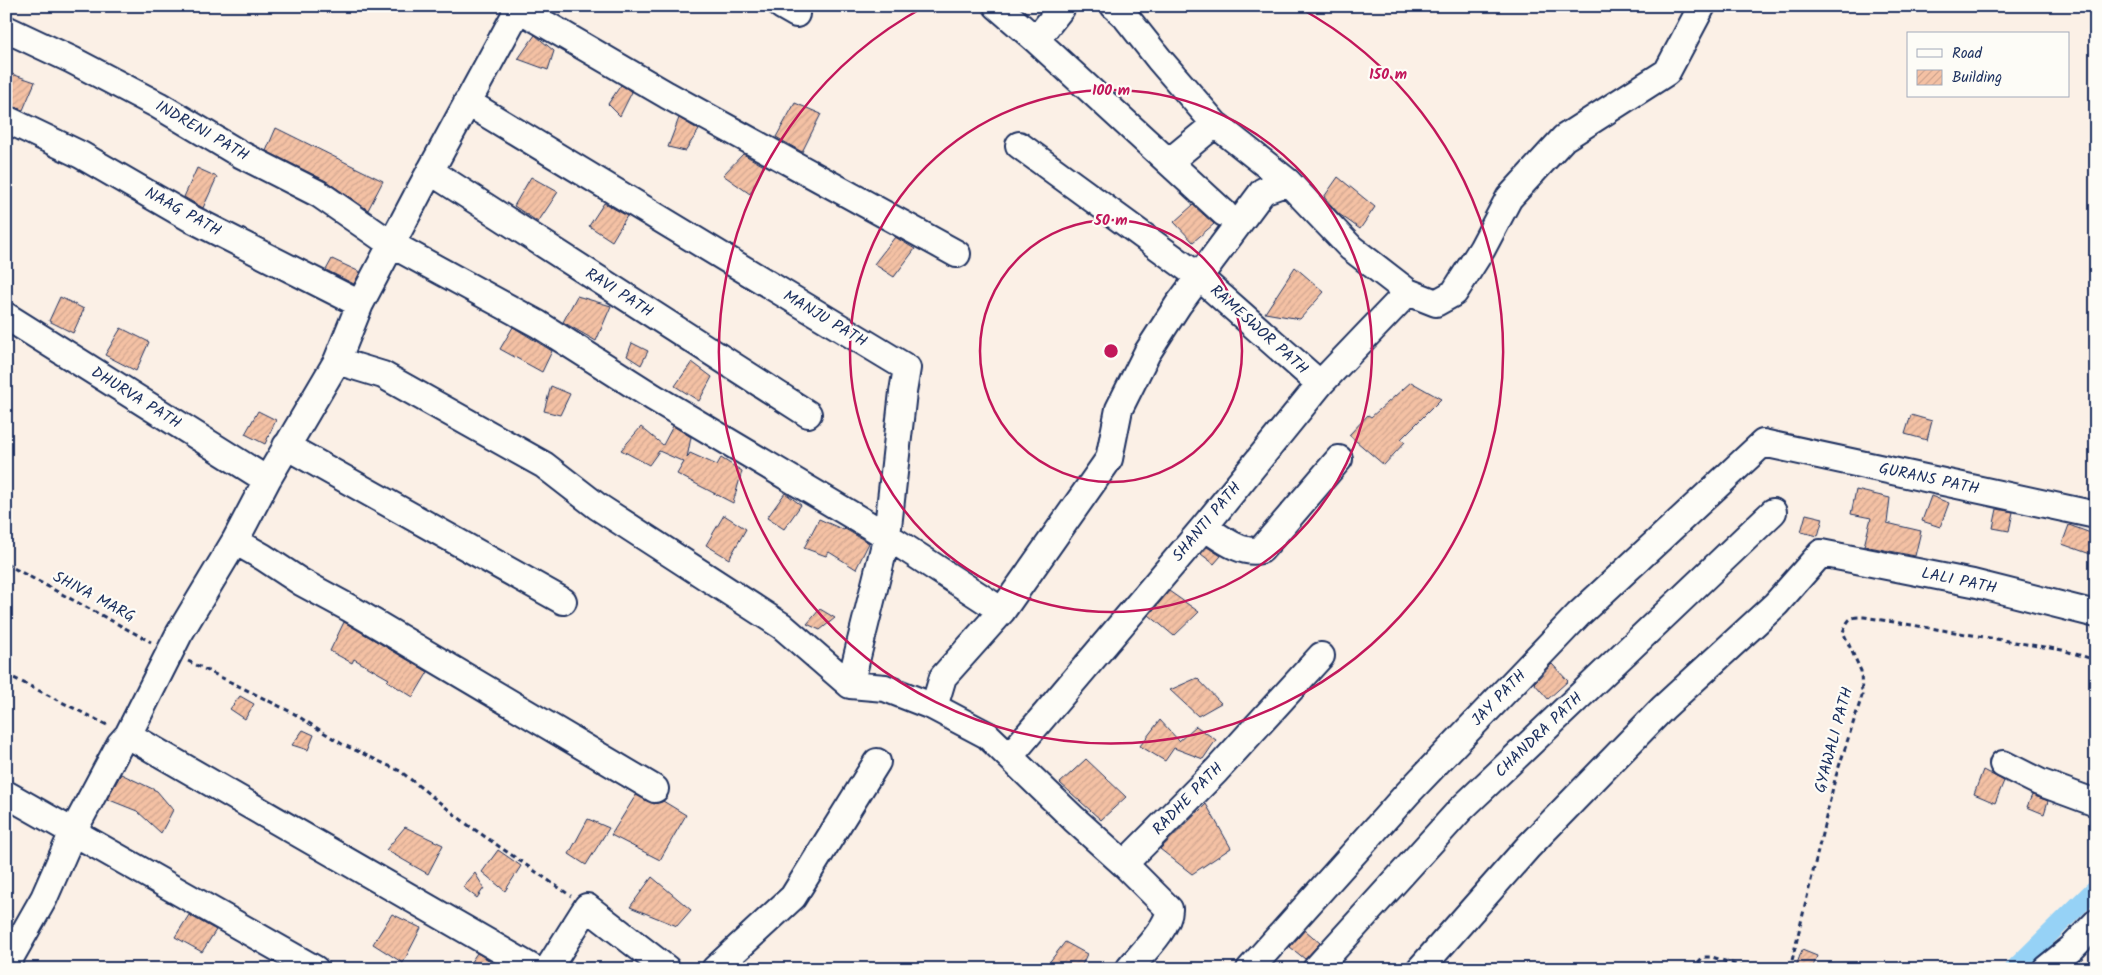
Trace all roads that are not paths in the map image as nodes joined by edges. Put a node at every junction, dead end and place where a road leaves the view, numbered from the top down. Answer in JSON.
{"nodes":[{"id":1,"x":997,"y":6,"type":"edge"},
{"id":2,"x":1702,"y":6,"type":"edge"},
{"id":3,"x":518,"y":7,"type":"edge"},
{"id":4,"x":1062,"y":7,"type":"edge"},
{"id":5,"x":1116,"y":7,"type":"edge"},
{"id":6,"x":6,"y":30,"type":"edge"},
{"id":7,"x":1036,"y":40,"type":"junction"},
{"id":8,"x":467,"y":102,"type":"junction"},
{"id":9,"x":6,"y":119,"type":"edge"},
{"id":10,"x":1215,"y":124,"type":"junction"},
{"id":11,"x":1019,"y":145,"type":"dead end"},
{"id":12,"x":1169,"y":162,"type":"junction"},
{"id":13,"x":430,"y":172,"type":"junction"},
{"id":14,"x":1288,"y":182,"type":"junction"},
{"id":15,"x":1224,"y":213,"type":"dead end"},
{"id":16,"x":392,"y":244,"type":"junction"},
{"id":17,"x":957,"y":254,"type":"dead end"},
{"id":18,"x":1198,"y":276,"type":"junction"},
{"id":19,"x":1408,"y":292,"type":"junction"},
{"id":20,"x":360,"y":304,"type":"junction"},
{"id":21,"x":6,"y":316,"type":"edge"},
{"id":22,"x":337,"y":361,"type":"junction"},
{"id":23,"x":1320,"y":384,"type":"junction"},
{"id":24,"x":808,"y":414,"type":"dead end"},
{"id":25,"x":1763,"y":443,"type":"joint"},
{"id":26,"x":286,"y":446,"type":"junction"},
{"id":27,"x":1338,"y":459,"type":"dead end"},
{"id":28,"x":267,"y":480,"type":"junction"},
{"id":29,"x":1773,"y":512,"type":"dead end"},
{"id":30,"x":2096,"y":515,"type":"edge"},
{"id":31,"x":1204,"y":527,"type":"junction"},
{"id":32,"x":887,"y":536,"type":"junction"},
{"id":33,"x":235,"y":541,"type":"junction"},
{"id":34,"x":563,"y":601,"type":"dead end"},
{"id":35,"x":1002,"y":611,"type":"junction"},
{"id":36,"x":2096,"y":614,"type":"edge"},
{"id":37,"x":1321,"y":656,"type":"dead end"},
{"id":38,"x":850,"y":685,"type":"junction"},
{"id":39,"x":934,"y":707,"type":"junction"},
{"id":40,"x":128,"y":735,"type":"junction"},
{"id":41,"x":1010,"y":756,"type":"junction"},
{"id":42,"x":876,"y":762,"type":"dead end"},
{"id":43,"x":2003,"y":764,"type":"dead end"},
{"id":44,"x":655,"y":789,"type":"dead end"},
{"id":45,"x":6,"y":794,"type":"edge"},
{"id":46,"x":2096,"y":803,"type":"edge"},
{"id":47,"x":73,"y":832,"type":"junction"},
{"id":48,"x":1124,"y":864,"type":"junction"},
{"id":49,"x":2096,"y":923,"type":"edge"},
{"id":50,"x":6,"y":965,"type":"edge"},
{"id":51,"x":315,"y":969,"type":"edge"},
{"id":52,"x":534,"y":969,"type":"edge"},
{"id":53,"x":548,"y":969,"type":"edge"},
{"id":54,"x":667,"y":969,"type":"edge"},
{"id":55,"x":715,"y":969,"type":"edge"},
{"id":56,"x":1129,"y":969,"type":"edge"},
{"id":57,"x":1250,"y":969,"type":"edge"},
{"id":58,"x":1316,"y":969,"type":"edge"},
{"id":59,"x":1420,"y":969,"type":"edge"},
{"id":60,"x":2046,"y":969,"type":"edge"}],
"edges":[{"from":1,"to":7,"type":"street"},
{"from":2,"to":19,"type":"street"},
{"from":3,"to":8,"type":"street"},
{"from":3,"to":17,"type":"street"},
{"from":4,"to":7,"type":"street"},
{"from":5,"to":10,"type":"street"},
{"from":6,"to":16,"type":"street","name":"INDRENI PATH"},
{"from":7,"to":12,"type":"street"},
{"from":8,"to":13,"type":"street"},
{"from":8,"to":32,"type":"street","name":"MANJU PATH"},
{"from":9,"to":20,"type":"street","name":"NAAG PATH"},
{"from":10,"to":12,"type":"street"},
{"from":10,"to":14,"type":"street"},
{"from":11,"to":18,"type":"street","name":"RAMESWOR PATH"},
{"from":12,"to":15,"type":"street"},
{"from":13,"to":16,"type":"street"},
{"from":13,"to":24,"type":"street","name":"RAVI PATH"},
{"from":14,"to":18,"type":"street"},
{"from":14,"to":19,"type":"street"},
{"from":16,"to":20,"type":"street"},
{"from":16,"to":32,"type":"street","name":"INDRENI PATH"},
{"from":18,"to":23,"type":"street","name":"RAMESWOR PATH"},
{"from":18,"to":35,"type":"street"},
{"from":19,"to":23,"type":"street","name":"SHANTI PATH"},
{"from":20,"to":22,"type":"street"},
{"from":21,"to":28,"type":"street","name":"DHURVA PATH"},
{"from":22,"to":26,"type":"street"},
{"from":22,"to":38,"type":"street"},
{"from":23,"to":31,"type":"street","name":"SHANTI PATH"},
{"from":25,"to":30,"type":"street","name":"GURANS PATH"},
{"from":25,"to":57,"type":"street","name":"JAY PATH"},
{"from":26,"to":28,"type":"street"},
{"from":26,"to":34,"type":"street"},
{"from":27,"to":31,"type":"street"},
{"from":28,"to":33,"type":"street"},
{"from":29,"to":58,"type":"street","name":"CHANDRA PATH"},
{"from":31,"to":41,"type":"street","name":"SHANTI PATH"},
{"from":32,"to":35,"type":"street","name":"INDRENI PATH"},
{"from":32,"to":38,"type":"street","name":"MANJU PATH"},
{"from":33,"to":40,"type":"street"},
{"from":33,"to":44,"type":"street"},
{"from":35,"to":39,"type":"street"},
{"from":36,"to":59,"type":"street","name":"LALI PATH"},
{"from":37,"to":48,"type":"street","name":"RADHE PATH"},
{"from":38,"to":39,"type":"street"},
{"from":39,"to":41,"type":"street"},
{"from":40,"to":47,"type":"street"},
{"from":40,"to":52,"type":"street"},
{"from":41,"to":48,"type":"street"},
{"from":42,"to":55,"type":"street"},
{"from":43,"to":46,"type":"street"},
{"from":45,"to":47,"type":"street"},
{"from":47,"to":50,"type":"street"},
{"from":47,"to":51,"type":"street"},
{"from":48,"to":56,"type":"street"},
{"from":49,"to":60,"type":"street"},
{"from":53,"to":54,"type":"street"}]}
